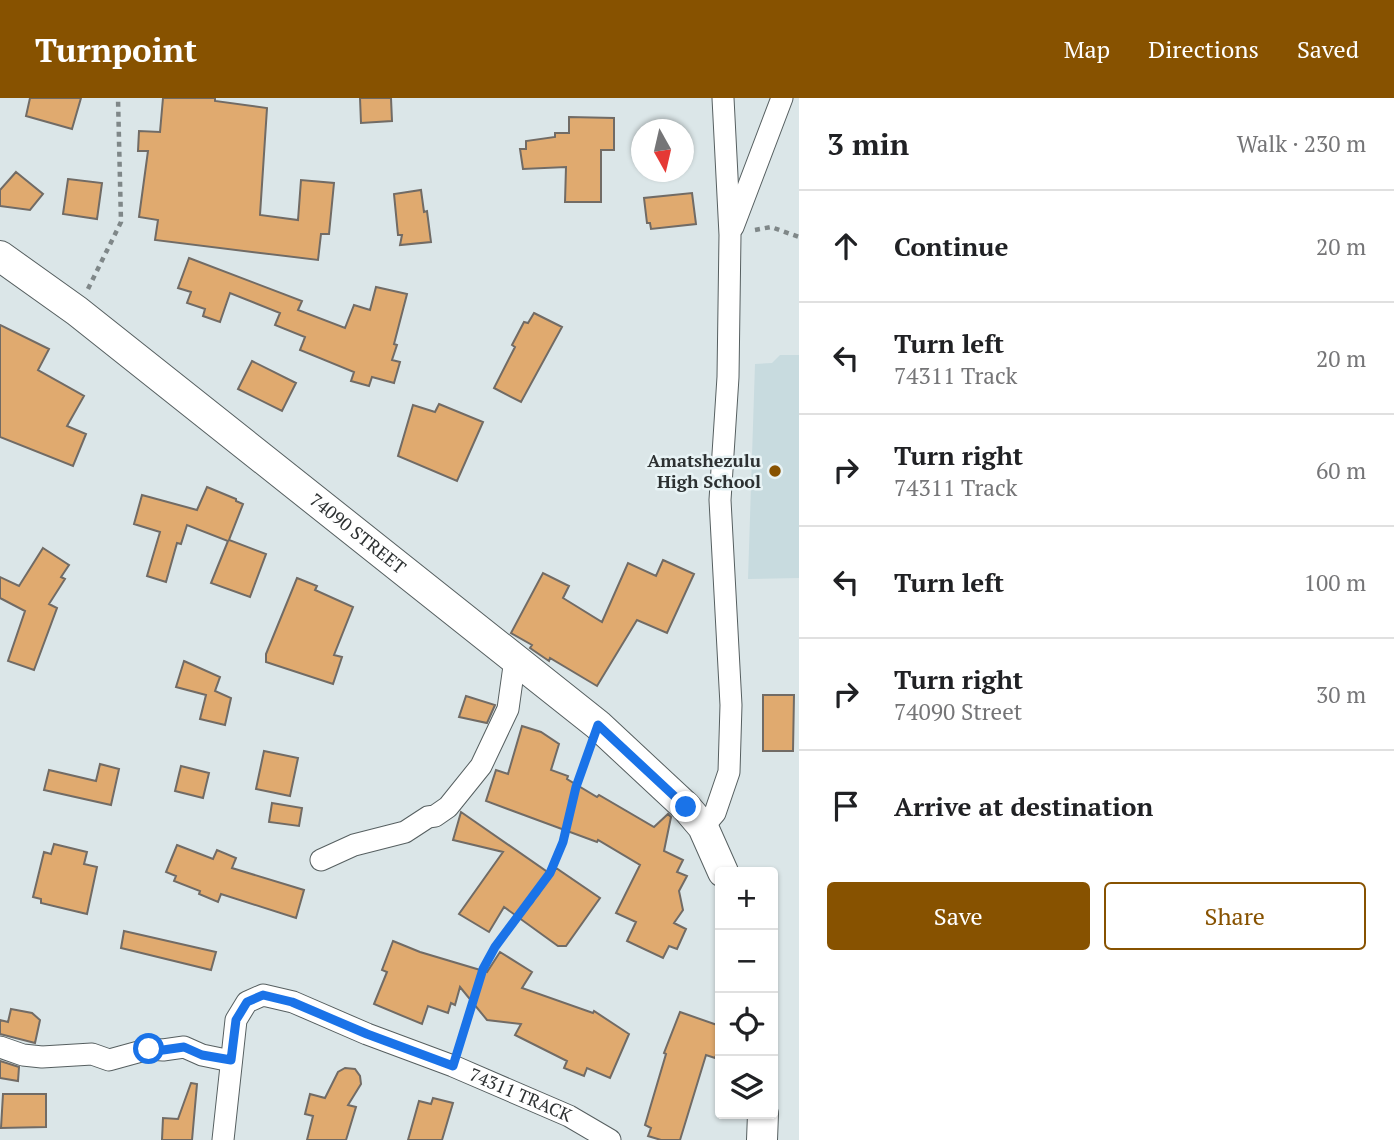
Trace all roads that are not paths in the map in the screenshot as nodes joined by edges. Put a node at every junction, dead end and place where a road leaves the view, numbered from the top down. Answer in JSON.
{"nodes":[{"id":1,"x":723,"y":98,"type":"edge"},
{"id":2,"x":782,"y":98,"type":"edge"},
{"id":3,"x":730,"y":235,"type":"junction"},
{"id":4,"x":0,"y":256,"type":"edge"},
{"id":5,"x":515,"y":660,"type":"junction"},
{"id":6,"x":703,"y":827,"type":"junction"},
{"id":7,"x":321,"y":860,"type":"dead end"},
{"id":8,"x":721,"y":867,"type":"edge"},
{"id":9,"x":0,"y":1047,"type":"edge"},
{"id":10,"x":231,"y":1060,"type":"junction"},
{"id":11,"x":763,"y":1119,"type":"edge"},
{"id":12,"x":223,"y":1140,"type":"edge"},
{"id":13,"x":610,"y":1140,"type":"edge"},
{"id":14,"x":762,"y":1140,"type":"edge"}],
"edges":[{"from":1,"to":3,"type":"street"},
{"from":2,"to":3,"type":"street"},
{"from":3,"to":6,"type":"street"},
{"from":4,"to":5,"type":"street","name":"74090 STREET"},
{"from":5,"to":6,"type":"street","name":"74090 STREET"},
{"from":5,"to":7,"type":"street"},
{"from":6,"to":8,"type":"street","name":"74090 STREET"},
{"from":9,"to":10,"type":"street"},
{"from":10,"to":12,"type":"street","name":"74311 TRACK"},
{"from":10,"to":13,"type":"street","name":"74311 TRACK"},
{"from":11,"to":14,"type":"street"}]}
